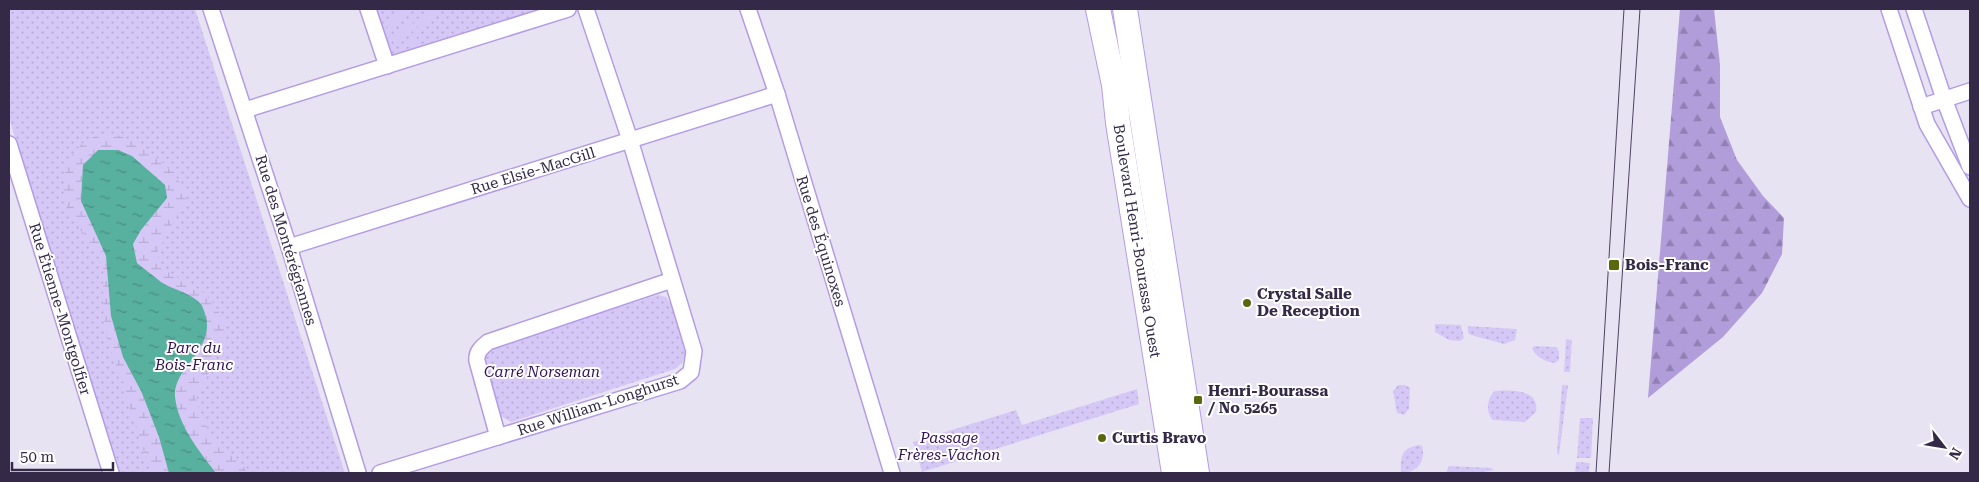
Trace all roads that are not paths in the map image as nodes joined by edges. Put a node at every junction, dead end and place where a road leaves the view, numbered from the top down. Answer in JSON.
{"nodes":[{"id":1,"x":211,"y":9,"type":"edge"},
{"id":2,"x":368,"y":9,"type":"edge"},
{"id":3,"x":568,"y":9,"type":"edge"},
{"id":4,"x":586,"y":9,"type":"edge"},
{"id":5,"x":748,"y":9,"type":"edge"},
{"id":6,"x":1098,"y":9,"type":"edge"},
{"id":7,"x":1125,"y":9,"type":"edge"},
{"id":8,"x":1890,"y":9,"type":"edge"},
{"id":9,"x":1914,"y":9,"type":"edge"},
{"id":10,"x":387,"y":66,"type":"junction"},
{"id":11,"x":1970,"y":91,"type":"edge"},
{"id":12,"x":777,"y":94,"type":"junction"},
{"id":13,"x":1944,"y":99,"type":"junction"},
{"id":14,"x":1921,"y":107,"type":"junction"},
{"id":15,"x":245,"y":110,"type":"junction"},
{"id":16,"x":630,"y":140,"type":"junction"},
{"id":17,"x":9,"y":144,"type":"edge"},
{"id":18,"x":1970,"y":167,"type":"edge"},
{"id":19,"x":1970,"y":199,"type":"edge"},
{"id":20,"x":289,"y":247,"type":"junction"},
{"id":21,"x":672,"y":280,"type":"junction"},
{"id":22,"x":498,"y":437,"type":"junction"},
{"id":23,"x":111,"y":473,"type":"edge"},
{"id":24,"x":358,"y":473,"type":"edge"},
{"id":25,"x":380,"y":473,"type":"edge"},
{"id":26,"x":892,"y":473,"type":"edge"},
{"id":27,"x":1174,"y":473,"type":"edge"},
{"id":28,"x":1196,"y":473,"type":"edge"}],
"edges":[{"from":1,"to":15,"type":"street","name":"Rue des Montérégiennes"},
{"from":2,"to":10,"type":"street"},
{"from":3,"to":10,"type":"street"},
{"from":4,"to":16,"type":"street","name":"Rue William-Longhurst"},
{"from":5,"to":12,"type":"street","name":"Rue des Équinoxes"},
{"from":6,"to":27,"type":"main road","name":"Boulevard Henri-Bourassa Ouest"},
{"from":7,"to":28,"type":"main road","name":"Boulevard Henri-Bourassa Ouest"},
{"from":8,"to":14,"type":"street"},
{"from":9,"to":13,"type":"street"},
{"from":10,"to":15,"type":"street"},
{"from":11,"to":13,"type":"street"},
{"from":12,"to":16,"type":"street","name":"Rue Elsie-MacGill"},
{"from":12,"to":26,"type":"street","name":"Rue des Équinoxes"},
{"from":13,"to":14,"type":"street"},
{"from":13,"to":18,"type":"street"},
{"from":14,"to":19,"type":"street"},
{"from":15,"to":20,"type":"street","name":"Rue des Montérégiennes"},
{"from":16,"to":20,"type":"street","name":"Rue Elsie-MacGill"},
{"from":16,"to":21,"type":"street","name":"Rue William-Longhurst"},
{"from":17,"to":23,"type":"street","name":"Rue Étienne-Montgolfier"},
{"from":20,"to":24,"type":"street","name":"Rue des Montérégiennes"},
{"from":21,"to":22,"type":"street","name":"Rue William-Longhurst"},
{"from":21,"to":22,"type":"street","name":"Rue William-Longhurst"},
{"from":22,"to":25,"type":"street","name":"Rue William-Longhurst"}]}
